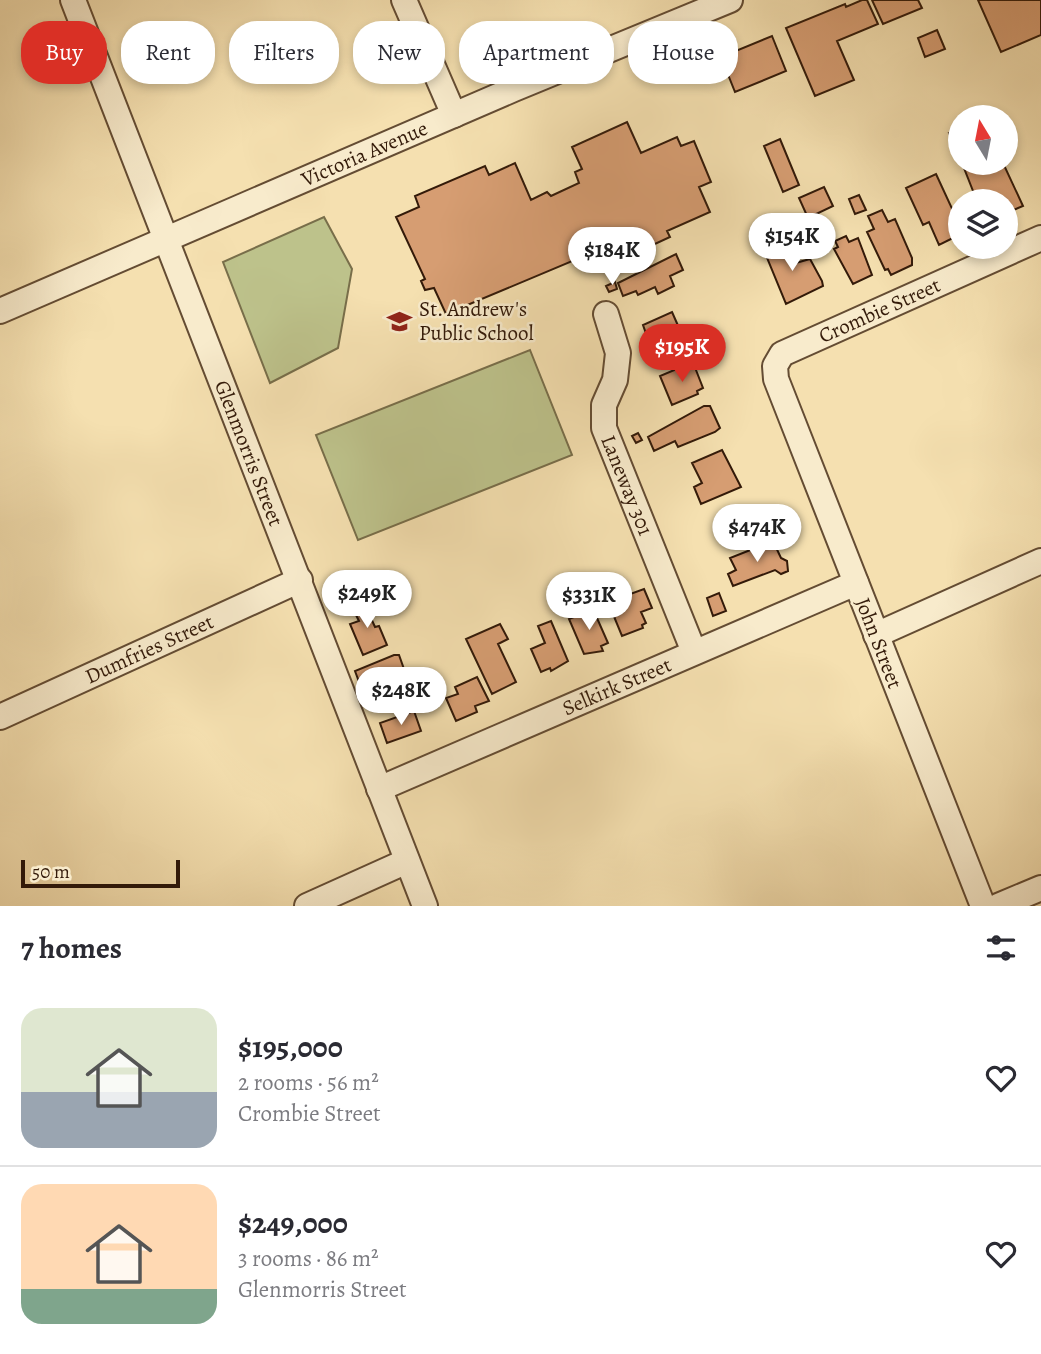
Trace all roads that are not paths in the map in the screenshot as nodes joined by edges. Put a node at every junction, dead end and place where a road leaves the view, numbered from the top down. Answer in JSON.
{"nodes":[{"id":1,"x":73,"y":0,"type":"edge"},
{"id":2,"x":404,"y":0,"type":"edge"},
{"id":3,"x":728,"y":0,"type":"edge"},
{"id":4,"x":454,"y":115,"type":"junction"},
{"id":5,"x":1041,"y":238,"type":"edge"},
{"id":6,"x":165,"y":241,"type":"junction"},
{"id":7,"x":0,"y":311,"type":"edge"},
{"id":8,"x":606,"y":314,"type":"dead end"},
{"id":9,"x":776,"y":379,"type":"joint"},
{"id":10,"x":1041,"y":561,"type":"edge"},
{"id":11,"x":300,"y":580,"type":"junction"},
{"id":12,"x":856,"y":583,"type":"junction"},
{"id":13,"x":876,"y":635,"type":"junction"},
{"id":14,"x":694,"y":652,"type":"junction"},
{"id":15,"x":0,"y":717,"type":"edge"},
{"id":16,"x":379,"y":789,"type":"junction"},
{"id":17,"x":407,"y":861,"type":"junction"},
{"id":18,"x":1041,"y":888,"type":"edge"},
{"id":19,"x":307,"y":906,"type":"edge"},
{"id":20,"x":425,"y":906,"type":"edge"},
{"id":21,"x":983,"y":906,"type":"edge"},
{"id":22,"x":998,"y":906,"type":"edge"}],
"edges":[{"from":1,"to":6,"type":"street","name":"Glenmorris Street"},
{"from":2,"to":4,"type":"street"},
{"from":3,"to":4,"type":"street","name":"Victoria Avenue"},
{"from":4,"to":6,"type":"street","name":"Victoria Avenue"},
{"from":5,"to":9,"type":"street","name":"Crombie Street"},
{"from":6,"to":7,"type":"street","name":"Victoria Avenue"},
{"from":6,"to":11,"type":"street","name":"Glenmorris Street"},
{"from":8,"to":14,"type":"street","name":"Laneway 301"},
{"from":9,"to":12,"type":"street","name":"John Street"},
{"from":10,"to":13,"type":"street"},
{"from":11,"to":15,"type":"street","name":"Dumfries Street"},
{"from":11,"to":16,"type":"street","name":"Glenmorris Street"},
{"from":12,"to":13,"type":"street","name":"John Street"},
{"from":12,"to":14,"type":"street","name":"Selkirk Street"},
{"from":13,"to":21,"type":"street","name":"John Street"},
{"from":14,"to":16,"type":"street","name":"Selkirk Street"},
{"from":16,"to":17,"type":"street","name":"Glenmorris Street"},
{"from":17,"to":19,"type":"street"},
{"from":17,"to":20,"type":"street","name":"Glenmorris Street"},
{"from":18,"to":22,"type":"street"}]}
